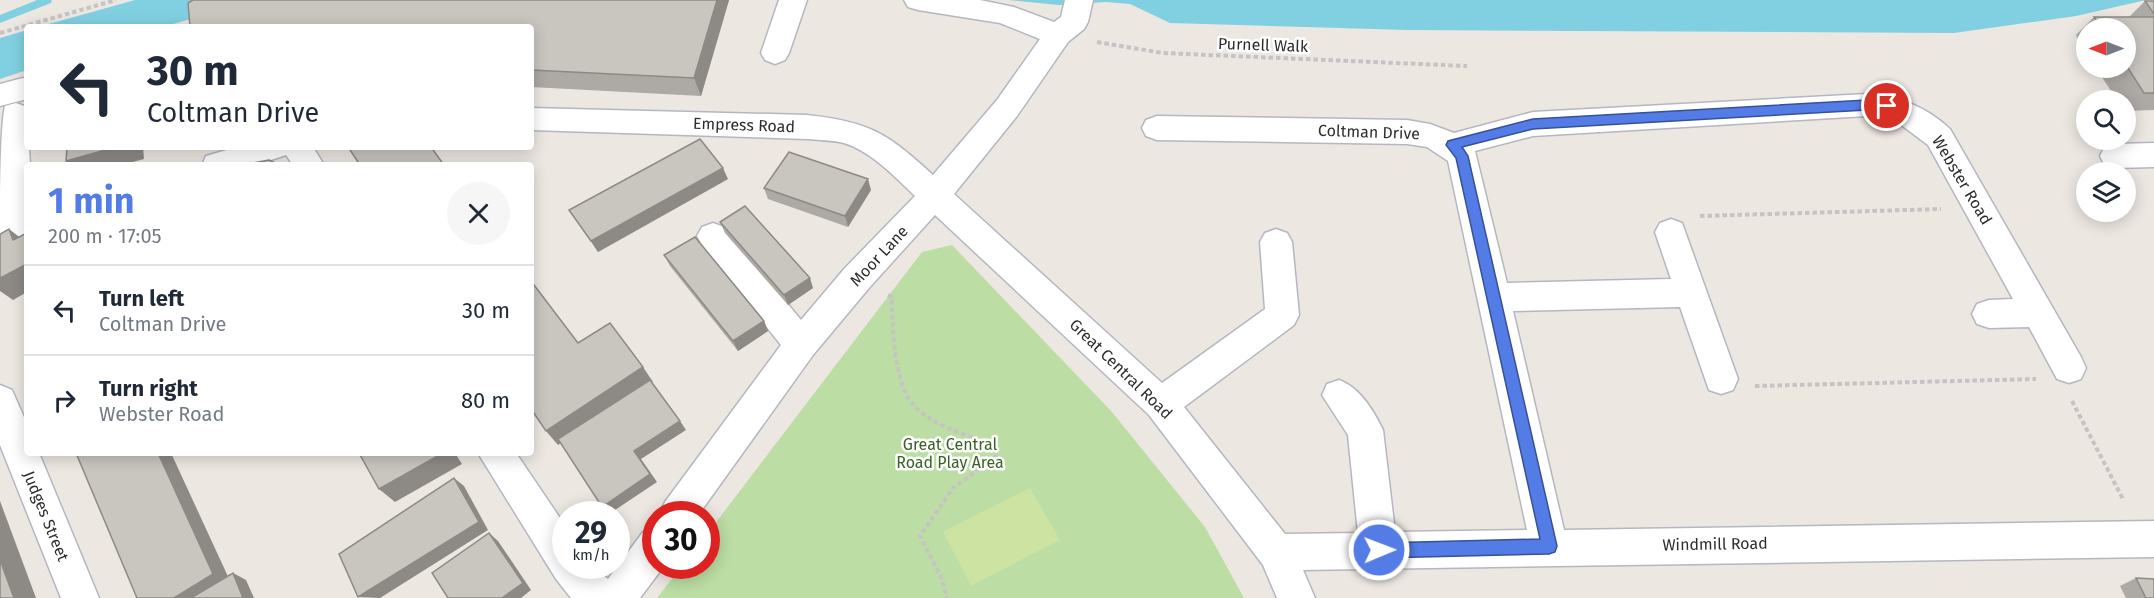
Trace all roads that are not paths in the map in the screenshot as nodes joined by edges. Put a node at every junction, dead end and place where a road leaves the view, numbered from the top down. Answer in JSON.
{"nodes":[{"id":1,"x":793,"y":0,"type":"edge"},
{"id":2,"x":918,"y":0,"type":"edge"},
{"id":3,"x":1070,"y":19,"type":"edge"},
{"id":4,"x":775,"y":53,"type":"dead end"},
{"id":5,"x":13,"y":99,"type":"edge"},
{"id":6,"x":534,"y":119,"type":"edge"},
{"id":7,"x":1157,"y":128,"type":"dead end"},
{"id":8,"x":1452,"y":145,"type":"junction"},
{"id":9,"x":266,"y":150,"type":"edge"},
{"id":10,"x":2154,"y":155,"type":"edge"},
{"id":11,"x":2115,"y":156,"type":"dead end"},
{"id":12,"x":227,"y":162,"type":"edge"},
{"id":13,"x":936,"y":194,"type":"junction"},
{"id":14,"x":13,"y":227,"type":"edge"},
{"id":15,"x":1671,"y":232,"type":"road end"},
{"id":16,"x":713,"y":236,"type":"dead end"},
{"id":17,"x":1276,"y":242,"type":"dead end"},
{"id":18,"x":1691,"y":293,"type":"junction"},
{"id":19,"x":1493,"y":297,"type":"junction"},
{"id":20,"x":2038,"y":313,"type":"junction"},
{"id":21,"x":1989,"y":314,"type":"dead end"},
{"id":22,"x":801,"y":345,"type":"junction"},
{"id":23,"x":2065,"y":373,"type":"road end"},
{"id":24,"x":1721,"y":379,"type":"road end"},
{"id":25,"x":1339,"y":395,"type":"dead end"},
{"id":26,"x":0,"y":401,"type":"edge"},
{"id":27,"x":1161,"y":404,"type":"junction"},
{"id":28,"x":498,"y":456,"type":"edge"},
{"id":29,"x":687,"y":501,"type":"edge"},
{"id":30,"x":552,"y":539,"type":"edge"},
{"id":31,"x":2149,"y":539,"type":"edge"},
{"id":32,"x":1549,"y":546,"type":"junction"},
{"id":33,"x":1379,"y":550,"type":"junction"},
{"id":34,"x":1276,"y":552,"type":"junction"},
{"id":35,"x":642,"y":564,"type":"edge"},
{"id":36,"x":578,"y":579,"type":"edge"},
{"id":37,"x":80,"y":598,"type":"edge"},
{"id":38,"x":605,"y":598,"type":"edge"},
{"id":39,"x":617,"y":598,"type":"edge"},
{"id":40,"x":1296,"y":598,"type":"edge"}],
"edges":[{"from":1,"to":4,"type":"street"},
{"from":2,"to":3,"type":"street"},
{"from":3,"to":13,"type":"street","name":"Moor Lane"},
{"from":5,"to":14,"type":"street"},
{"from":6,"to":13,"type":"street","name":"Empress Road"},
{"from":7,"to":8,"type":"street","name":"Coltman Drive"},
{"from":8,"to":19,"type":"street"},
{"from":8,"to":20,"type":"street","name":"Webster Road"},
{"from":9,"to":12,"type":"street"},
{"from":10,"to":11,"type":"street"},
{"from":13,"to":22,"type":"street","name":"Moor Lane"},
{"from":13,"to":27,"type":"street","name":"Great Central Road"},
{"from":15,"to":18,"type":"street"},
{"from":16,"to":22,"type":"street"},
{"from":17,"to":27,"type":"street"},
{"from":18,"to":19,"type":"street"},
{"from":18,"to":24,"type":"street"},
{"from":19,"to":32,"type":"street"},
{"from":20,"to":21,"type":"street"},
{"from":20,"to":23,"type":"street","name":"Webster Road"},
{"from":22,"to":29,"type":"street","name":"Moor Lane"},
{"from":25,"to":33,"type":"street"},
{"from":26,"to":37,"type":"street","name":"Judges Street"},
{"from":27,"to":34,"type":"street","name":"Great Central Road"},
{"from":28,"to":30,"type":"street"},
{"from":31,"to":32,"type":"street","name":"Windmill Road"},
{"from":32,"to":33,"type":"street","name":"Windmill Road"},
{"from":33,"to":34,"type":"street","name":"Windmill Road"},
{"from":34,"to":40,"type":"street","name":"Great Central Road"},
{"from":35,"to":39,"type":"street"},
{"from":36,"to":38,"type":"street"}]}
